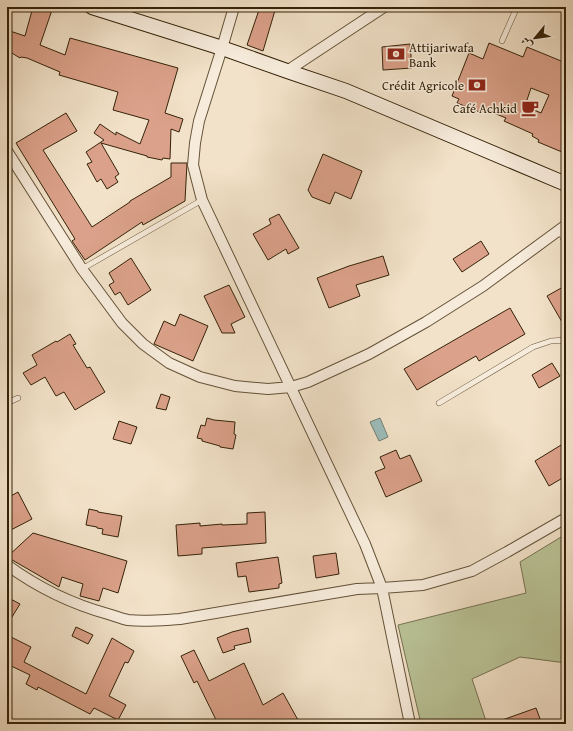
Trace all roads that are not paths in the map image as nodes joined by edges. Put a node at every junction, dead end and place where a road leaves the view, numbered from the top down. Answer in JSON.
{"nodes":[{"id":1,"x":92,"y":7,"type":"edge"},
{"id":2,"x":234,"y":7,"type":"edge"},
{"id":3,"x":384,"y":7,"type":"edge"},
{"id":4,"x":517,"y":7,"type":"edge"},
{"id":5,"x":502,"y":41,"type":"dead end"},
{"id":6,"x":222,"y":48,"type":"junction"},
{"id":7,"x":287,"y":72,"type":"junction"},
{"id":8,"x":7,"y":151,"type":"edge"},
{"id":9,"x":566,"y":184,"type":"edge"},
{"id":10,"x":202,"y":200,"type":"junction"},
{"id":11,"x":562,"y":228,"type":"edge"},
{"id":12,"x":566,"y":243,"type":"edge"},
{"id":13,"x":82,"y":269,"type":"junction"},
{"id":14,"x":566,"y":340,"type":"edge"},
{"id":15,"x":291,"y":387,"type":"junction"},
{"id":16,"x":18,"y":398,"type":"dead end"},
{"id":17,"x":7,"y":403,"type":"edge"},
{"id":18,"x":440,"y":403,"type":"dead end"},
{"id":19,"x":566,"y":518,"type":"edge"},
{"id":20,"x":7,"y":565,"type":"edge"},
{"id":21,"x":382,"y":588,"type":"junction"},
{"id":22,"x":410,"y":724,"type":"edge"}],
"edges":[{"from":1,"to":6,"type":"main road"},
{"from":2,"to":6,"type":"street"},
{"from":3,"to":7,"type":"street"},
{"from":4,"to":5,"type":"lane"},
{"from":6,"to":7,"type":"main road"},
{"from":6,"to":10,"type":"street"},
{"from":7,"to":9,"type":"main road"},
{"from":8,"to":13,"type":"street"},
{"from":10,"to":13,"type":"lane"},
{"from":10,"to":15,"type":"street"},
{"from":11,"to":12,"type":"lane"},
{"from":11,"to":15,"type":"street"},
{"from":13,"to":15,"type":"street"},
{"from":14,"to":18,"type":"lane"},
{"from":15,"to":21,"type":"street"},
{"from":16,"to":17,"type":"lane"},
{"from":19,"to":21,"type":"street"},
{"from":20,"to":21,"type":"street"},
{"from":21,"to":22,"type":"street"}]}
